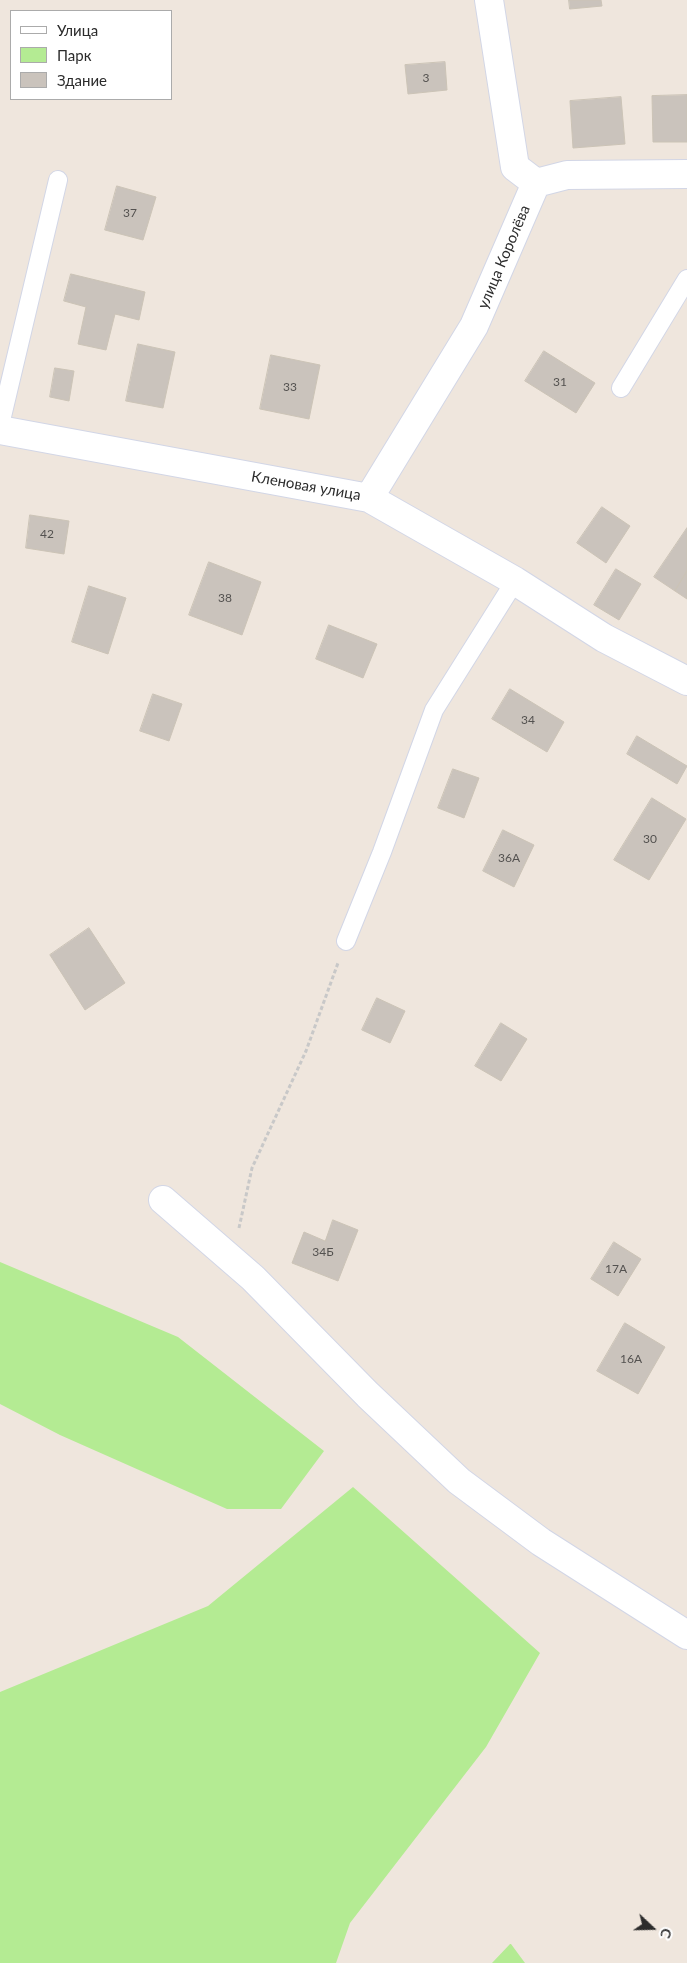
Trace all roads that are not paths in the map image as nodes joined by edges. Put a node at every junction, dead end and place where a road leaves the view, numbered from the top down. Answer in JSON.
{"nodes":[{"id":1,"x":489,"y":0,"type":"edge"},
{"id":2,"x":687,"y":174,"type":"edge"},
{"id":3,"x":58,"y":180,"type":"dead end"},
{"id":4,"x":536,"y":183,"type":"junction"},
{"id":5,"x":687,"y":279,"type":"edge"},
{"id":6,"x":621,"y":388,"type":"dead end"},
{"id":7,"x":0,"y":425,"type":"edge"},
{"id":8,"x":0,"y":430,"type":"edge"},
{"id":9,"x":370,"y":498,"type":"junction"},
{"id":10,"x":515,"y":582,"type":"junction"},
{"id":11,"x":687,"y":681,"type":"edge"},
{"id":12,"x":346,"y":941,"type":"road end"},
{"id":13,"x":162,"y":1200,"type":"dead end"},
{"id":14,"x":687,"y":1635,"type":"edge"}],
"edges":[{"from":1,"to":4,"type":"street"},
{"from":2,"to":4,"type":"street"},
{"from":3,"to":7,"type":"lane"},
{"from":4,"to":9,"type":"street","name":"улица Королёва"},
{"from":5,"to":6,"type":"lane"},
{"from":8,"to":9,"type":"street","name":"Кленовая улица"},
{"from":9,"to":10,"type":"street","name":"Кленовая улица"},
{"from":10,"to":11,"type":"street","name":"Кленовая улица"},
{"from":10,"to":12,"type":"lane"},
{"from":13,"to":14,"type":"street"}]}
